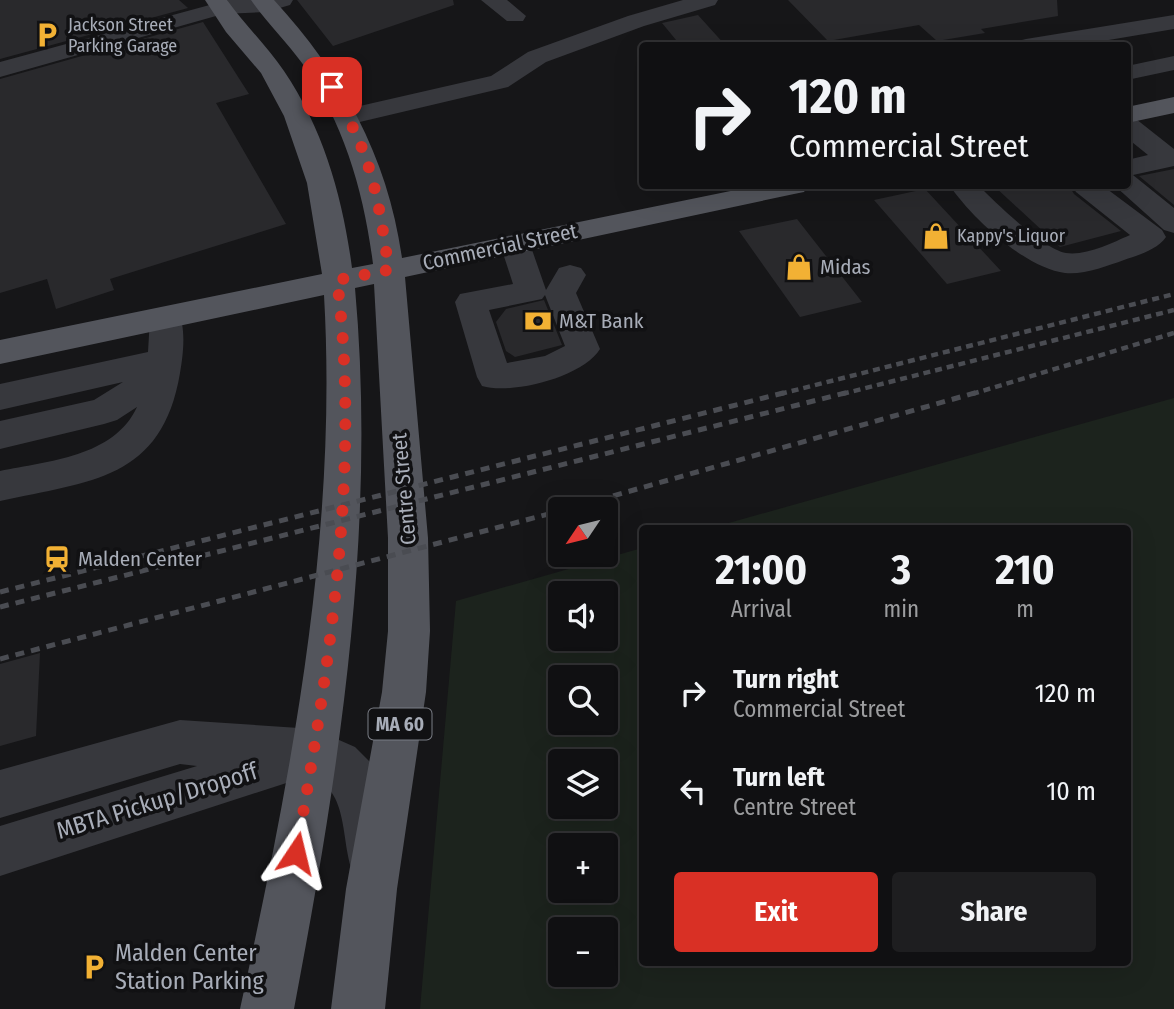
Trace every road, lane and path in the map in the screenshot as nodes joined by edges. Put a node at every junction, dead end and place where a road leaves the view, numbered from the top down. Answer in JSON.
{"nodes":[{"id":1,"x":492,"y":0,"type":"edge"},
{"id":2,"x":707,"y":0,"type":"edge"},
{"id":3,"x":270,"y":2,"type":"edge"},
{"id":4,"x":219,"y":3,"type":"edge"},
{"id":5,"x":515,"y":16,"type":"dead end"},
{"id":6,"x":1174,"y":22,"type":"edge"},
{"id":7,"x":1065,"y":42,"type":"edge"},
{"id":8,"x":1174,"y":63,"type":"edge"},
{"id":9,"x":0,"y":70,"type":"edge"},
{"id":10,"x":1131,"y":71,"type":"edge"},
{"id":11,"x":1173,"y":107,"type":"edge"},
{"id":12,"x":1131,"y":114,"type":"edge"},
{"id":13,"x":347,"y":117,"type":"junction"},
{"id":14,"x":1131,"y":128,"type":"edge"},
{"id":15,"x":1131,"y":167,"type":"edge"},
{"id":16,"x":1131,"y":185,"type":"edge"},
{"id":17,"x":780,"y":189,"type":"edge"},
{"id":18,"x":967,"y":189,"type":"edge"},
{"id":19,"x":1090,"y":189,"type":"edge"},
{"id":20,"x":1174,"y":223,"type":"edge"},
{"id":21,"x":554,"y":236,"type":"junction"},
{"id":22,"x":514,"y":244,"type":"junction"},
{"id":23,"x":389,"y":270,"type":"junction"},
{"id":24,"x":337,"y":280,"type":"junction"},
{"id":25,"x":166,"y":318,"type":"junction"},
{"id":26,"x":0,"y":352,"type":"edge"},
{"id":27,"x":166,"y":360,"type":"junction"},
{"id":28,"x":0,"y":397,"type":"edge"},
{"id":29,"x":0,"y":435,"type":"edge"},
{"id":30,"x":0,"y":486,"type":"edge"},
{"id":31,"x":314,"y":752,"type":"junction"},
{"id":32,"x":0,"y":794,"type":"edge"},
{"id":33,"x":0,"y":851,"type":"edge"},
{"id":34,"x":373,"y":875,"type":"junction"},
{"id":35,"x":267,"y":1009,"type":"edge"},
{"id":36,"x":358,"y":1009,"type":"edge"}],
"edges":[{"from":1,"to":5,"type":"street"},
{"from":2,"to":13,"type":"street"},
{"from":3,"to":4,"type":"street"},
{"from":3,"to":13,"type":"main road","name":"Centre Street","number":"MA 60"},
{"from":4,"to":9,"type":"street"},
{"from":4,"to":24,"type":"main road"},
{"from":6,"to":7,"type":"street"},
{"from":8,"to":10,"type":"street"},
{"from":11,"to":12,"type":"main road"},
{"from":13,"to":23,"type":"main road","name":"Centre Street","number":"MA 60"},
{"from":14,"to":15,"type":"street"},
{"from":16,"to":20,"type":"street"},
{"from":17,"to":21,"type":"main road","name":"Commercial Street"},
{"from":18,"to":19,"type":"street"},
{"from":21,"to":22,"type":"main road","name":"Commercial Street"},
{"from":21,"to":22,"type":"street"},
{"from":22,"to":23,"type":"main road","name":"Commercial Street"},
{"from":23,"to":24,"type":"main road","name":"Commercial Street"},
{"from":23,"to":34,"type":"main road","name":"Centre Street","number":"MA 60"},
{"from":24,"to":25,"type":"main road","name":"Commercial Street"},
{"from":24,"to":31,"type":"main road"},
{"from":25,"to":26,"type":"main road","name":"Commercial Street"},
{"from":25,"to":27,"type":"street"},
{"from":27,"to":28,"type":"street"},
{"from":27,"to":29,"type":"street"},
{"from":27,"to":30,"type":"street"},
{"from":31,"to":32,"type":"street"},
{"from":31,"to":33,"type":"street","name":"MBTA Pickup/Dropoff"},
{"from":31,"to":34,"type":"street"},
{"from":31,"to":35,"type":"main road"},
{"from":34,"to":36,"type":"main road","name":"Centre Street","number":"MA 60"}]}
